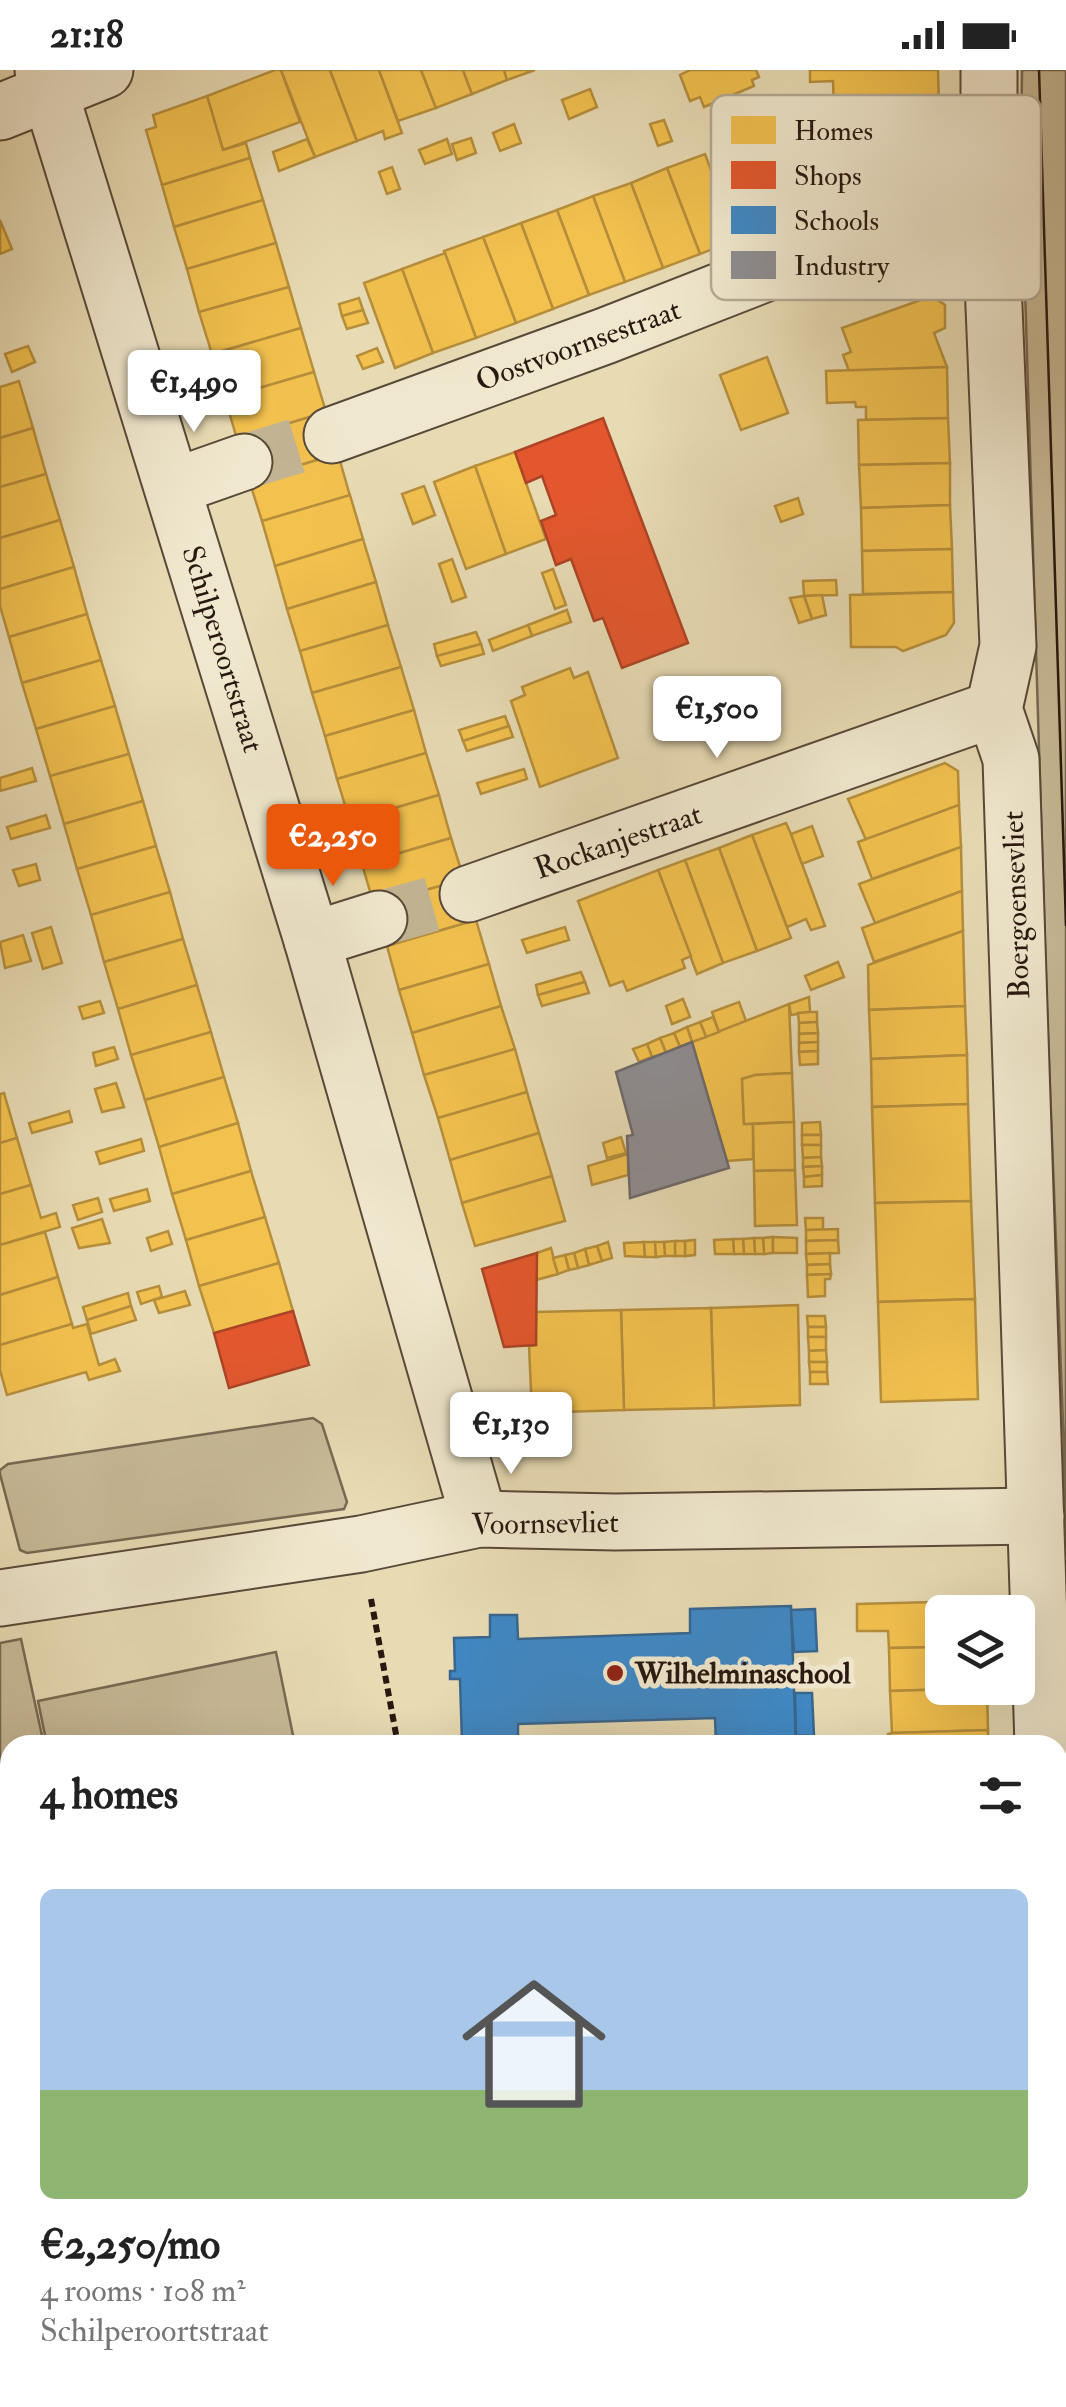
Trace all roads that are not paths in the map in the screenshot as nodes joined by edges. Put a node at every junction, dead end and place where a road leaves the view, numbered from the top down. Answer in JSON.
{"nodes":[{"id":1,"x":105,"y":70,"type":"edge"},
{"id":2,"x":989,"y":70,"type":"edge"},
{"id":3,"x":48,"y":80,"type":"edge"},
{"id":4,"x":989,"y":95,"type":"edge"},
{"id":5,"x":0,"y":112,"type":"edge"},
{"id":6,"x":711,"y":295,"type":"edge"},
{"id":7,"x":994,"y":300,"type":"edge"},
{"id":8,"x":332,"y":435,"type":"tunnel mouth"},
{"id":9,"x":244,"y":462,"type":"tunnel mouth"},
{"id":10,"x":173,"y":488,"type":"junction"},
{"id":11,"x":994,"y":708,"type":"junction"},
{"id":12,"x":468,"y":894,"type":"tunnel mouth"},
{"id":13,"x":379,"y":919,"type":"tunnel mouth"},
{"id":14,"x":312,"y":940,"type":"junction"},
{"id":15,"x":1036,"y":1516,"type":"junction"},
{"id":16,"x":479,"y":1519,"type":"junction"},
{"id":17,"x":0,"y":1598,"type":"edge"},
{"id":18,"x":1043,"y":1735,"type":"edge"}],
"edges":[{"from":1,"to":3,"type":"street"},
{"from":2,"to":4,"type":"street"},
{"from":3,"to":5,"type":"street"},
{"from":3,"to":10,"type":"street","name":"Schilperoortstraat"},
{"from":6,"to":8,"type":"street","name":"Oostvoornsestraat"},
{"from":7,"to":11,"type":"street"},
{"from":9,"to":10,"type":"street"},
{"from":10,"to":14,"type":"street","name":"Schilperoortstraat"},
{"from":11,"to":12,"type":"street","name":"Rockanjestraat"},
{"from":11,"to":15,"type":"street","name":"Boergoensevliet"},
{"from":13,"to":14,"type":"street"},
{"from":14,"to":16,"type":"street","name":"Schilperoortstraat"},
{"from":15,"to":16,"type":"street","name":"Voornsevliet"},
{"from":15,"to":18,"type":"street","name":"Boergoensevliet"},
{"from":16,"to":17,"type":"street","name":"Voornsevliet"}]}
